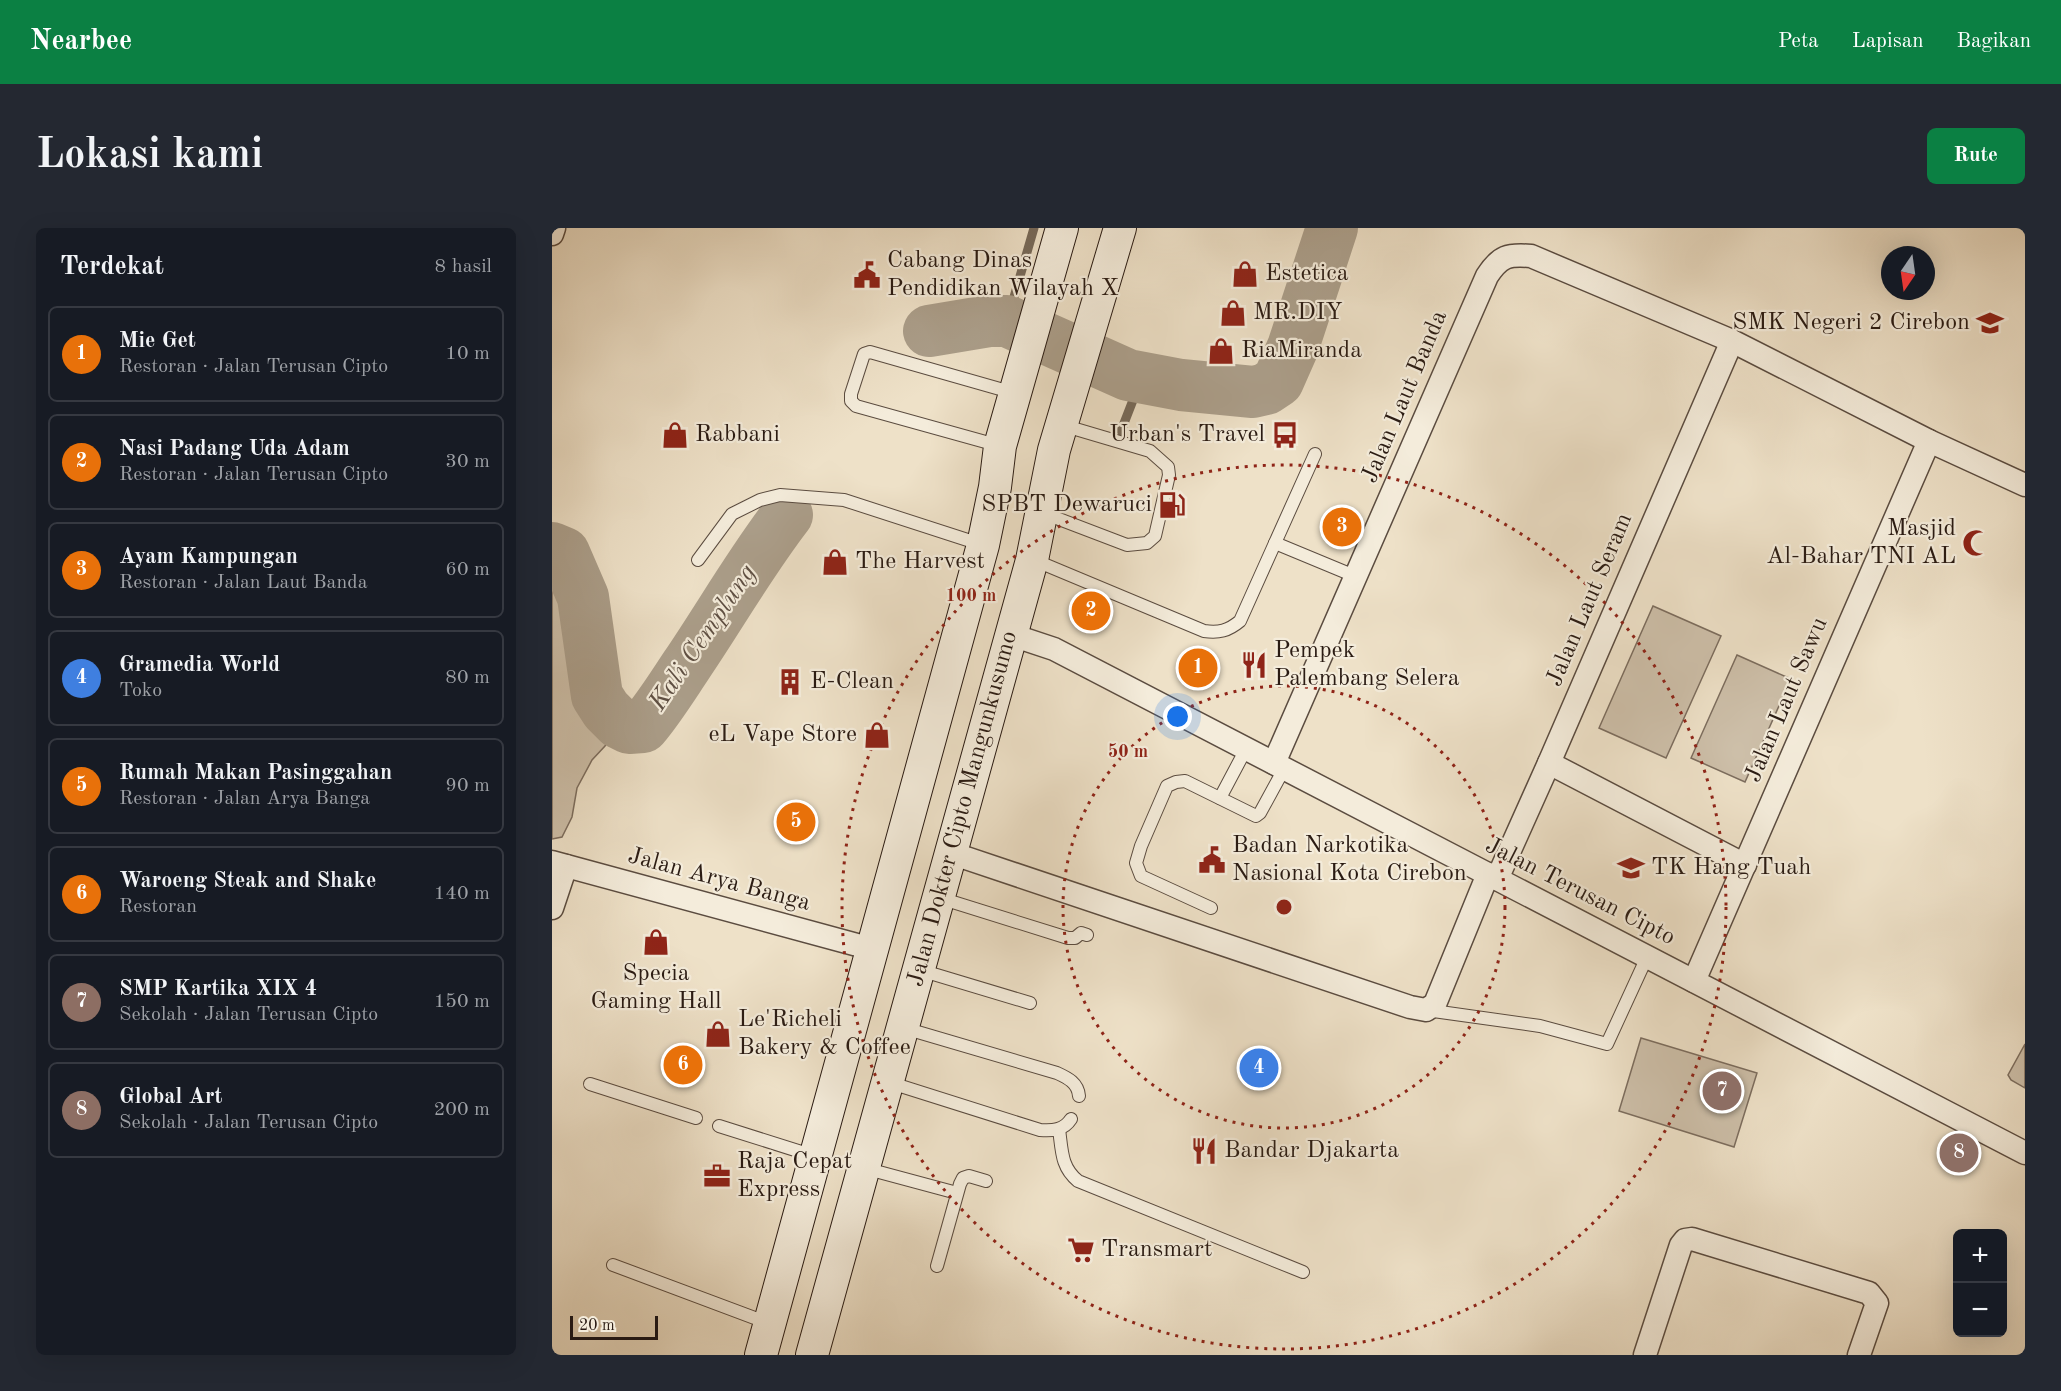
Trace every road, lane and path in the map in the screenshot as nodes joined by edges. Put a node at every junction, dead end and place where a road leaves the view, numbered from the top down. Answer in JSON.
{"nodes":[{"id":1,"x":554,"y":228,"type":"edge"},
{"id":2,"x":1120,"y":228,"type":"edge"},
{"id":3,"x":1057,"y":231,"type":"edge"},
{"id":4,"x":552,"y":234,"type":"edge"},
{"id":5,"x":1732,"y":341,"type":"junction"},
{"id":6,"x":1015,"y":393,"type":"junction"},
{"id":7,"x":1061,"y":425,"type":"junction"},
{"id":8,"x":1929,"y":441,"type":"junction"},
{"id":9,"x":1000,"y":446,"type":"junction"},
{"id":10,"x":1315,"y":454,"type":"dead end"},
{"id":11,"x":2025,"y":485,"type":"edge"},
{"id":12,"x":1042,"y":513,"type":"junction"},
{"id":13,"x":1275,"y":543,"type":"junction"},
{"id":14,"x":983,"y":545,"type":"junction"},
{"id":15,"x":698,"y":560,"type":"dead end"},
{"id":16,"x":1032,"y":560,"type":"junction"},
{"id":17,"x":1357,"y":577,"type":"junction"},
{"id":18,"x":962,"y":622,"type":"junction"},
{"id":19,"x":1012,"y":635,"type":"junction"},
{"id":20,"x":1246,"y":749,"type":"junction"},
{"id":21,"x":1549,"y":764,"type":"junction"},
{"id":22,"x":1279,"y":766,"type":"junction"},
{"id":23,"x":1220,"y":798,"type":"junction"},
{"id":24,"x":951,"y":853,"type":"junction"},
{"id":25,"x":559,"y":864,"type":"edge"},
{"id":26,"x":1745,"y":865,"type":"junction"},
{"id":27,"x":1492,"y":877,"type":"junction"},
{"id":28,"x":938,"y":897,"type":"junction"},
{"id":29,"x":1211,"y":908,"type":"dead end"},
{"id":30,"x":552,"y":909,"type":"edge"},
{"id":31,"x":1087,"y":935,"type":"dead end"},
{"id":32,"x":872,"y":949,"type":"junction"},
{"id":33,"x":1647,"y":957,"type":"junction"},
{"id":34,"x":919,"y":970,"type":"junction"},
{"id":35,"x":1694,"y":981,"type":"junction"},
{"id":36,"x":1030,"y":1003,"type":"dead end"},
{"id":37,"x":1426,"y":1011,"type":"junction"},
{"id":38,"x":903,"y":1028,"type":"junction"},
{"id":39,"x":888,"y":1082,"type":"junction"},
{"id":40,"x":590,"y":1084,"type":"dead end"},
{"id":41,"x":1079,"y":1096,"type":"dead end"},
{"id":42,"x":696,"y":1118,"type":"dead end"},
{"id":43,"x":1071,"y":1119,"type":"dead end"},
{"id":44,"x":719,"y":1126,"type":"dead end"},
{"id":45,"x":1059,"y":1129,"type":"junction"},
{"id":46,"x":2025,"y":1153,"type":"edge"},
{"id":47,"x":815,"y":1157,"type":"junction"},
{"id":48,"x":864,"y":1168,"type":"junction"},
{"id":49,"x":986,"y":1181,"type":"dead end"},
{"id":50,"x":957,"y":1193,"type":"junction"},
{"id":51,"x":613,"y":1265,"type":"dead end"},
{"id":52,"x":936,"y":1266,"type":"dead end"},
{"id":53,"x":1303,"y":1272,"type":"dead end"},
{"id":54,"x":769,"y":1324,"type":"junction"},
{"id":55,"x":761,"y":1355,"type":"edge"},
{"id":56,"x":812,"y":1355,"type":"edge"},
{"id":57,"x":1645,"y":1355,"type":"edge"},
{"id":58,"x":1859,"y":1355,"type":"edge"}],
"edges":[{"from":1,"to":4,"type":"street"},
{"from":2,"to":7,"type":"main road","name":"Jalan Dokter Cipto Mangunkusumo"},
{"from":3,"to":6,"type":"main road","name":"Jalan Dokter Cipto Mangunkusumo"},
{"from":5,"to":8,"type":"street"},
{"from":5,"to":17,"type":"street","name":"Jalan Laut Banda"},
{"from":5,"to":21,"type":"street","name":"Jalan Laut Seram"},
{"from":6,"to":9,"type":"main road","name":"Jalan Dokter Cipto Mangunkusumo"},
{"from":6,"to":9,"type":"lane"},
{"from":7,"to":12,"type":"main road","name":"Jalan Dokter Cipto Mangunkusumo"},
{"from":7,"to":12,"type":"lane"},
{"from":8,"to":11,"type":"street"},
{"from":8,"to":26,"type":"street","name":"Jalan Laut Sawu"},
{"from":9,"to":14,"type":"main road","name":"Jalan Dokter Cipto Mangunkusumo"},
{"from":10,"to":13,"type":"lane"},
{"from":12,"to":16,"type":"main road","name":"Jalan Dokter Cipto Mangunkusumo"},
{"from":13,"to":16,"type":"lane"},
{"from":13,"to":17,"type":"lane"},
{"from":14,"to":15,"type":"lane"},
{"from":14,"to":16,"type":"main road"},
{"from":14,"to":18,"type":"main road","name":"Jalan Dokter Cipto Mangunkusumo"},
{"from":16,"to":19,"type":"main road","name":"Jalan Dokter Cipto Mangunkusumo"},
{"from":17,"to":22,"type":"street","name":"Jalan Laut Banda"},
{"from":18,"to":19,"type":"main road"},
{"from":18,"to":32,"type":"main road","name":"Jalan Dokter Cipto Mangunkusumo"},
{"from":19,"to":20,"type":"street","name":"Jalan Terusan Cipto"},
{"from":19,"to":24,"type":"main road","name":"Jalan Dokter Cipto Mangunkusumo"},
{"from":20,"to":22,"type":"street","name":"Jalan Terusan Cipto"},
{"from":20,"to":23,"type":"lane"},
{"from":21,"to":26,"type":"street"},
{"from":21,"to":27,"type":"street","name":"Jalan Laut Seram"},
{"from":22,"to":23,"type":"lane"},
{"from":22,"to":27,"type":"street","name":"Jalan Terusan Cipto"},
{"from":23,"to":29,"type":"lane"},
{"from":24,"to":28,"type":"main road","name":"Jalan Dokter Cipto Mangunkusumo"},
{"from":24,"to":37,"type":"street"},
{"from":25,"to":30,"type":"street"},
{"from":25,"to":32,"type":"street","name":"Jalan Arya Banga"},
{"from":26,"to":35,"type":"street","name":"Jalan Laut Sawu"},
{"from":27,"to":33,"type":"street","name":"Jalan Terusan Cipto"},
{"from":27,"to":37,"type":"street","name":"Jalan Laut Seram"},
{"from":28,"to":31,"type":"lane"},
{"from":28,"to":34,"type":"main road","name":"Jalan Dokter Cipto Mangunkusumo"},
{"from":32,"to":47,"type":"main road","name":"Jalan Dokter Cipto Mangunkusumo"},
{"from":33,"to":35,"type":"street","name":"Jalan Terusan Cipto"},
{"from":33,"to":37,"type":"lane"},
{"from":34,"to":36,"type":"lane"},
{"from":34,"to":38,"type":"main road","name":"Jalan Dokter Cipto Mangunkusumo"},
{"from":35,"to":46,"type":"street","name":"Jalan Terusan Cipto"},
{"from":38,"to":39,"type":"main road","name":"Jalan Dokter Cipto Mangunkusumo"},
{"from":38,"to":41,"type":"lane"},
{"from":39,"to":45,"type":"lane"},
{"from":39,"to":48,"type":"main road","name":"Jalan Dokter Cipto Mangunkusumo"},
{"from":40,"to":42,"type":"lane"},
{"from":43,"to":45,"type":"lane"},
{"from":44,"to":47,"type":"lane"},
{"from":45,"to":53,"type":"lane"},
{"from":47,"to":54,"type":"main road","name":"Jalan Dokter Cipto Mangunkusumo"},
{"from":48,"to":50,"type":"lane"},
{"from":48,"to":56,"type":"main road","name":"Jalan Dokter Cipto Mangunkusumo"},
{"from":49,"to":50,"type":"lane"},
{"from":50,"to":52,"type":"lane"},
{"from":51,"to":54,"type":"lane"},
{"from":54,"to":55,"type":"main road","name":"Jalan Dokter Cipto Mangunkusumo"},
{"from":57,"to":58,"type":"street"}]}
